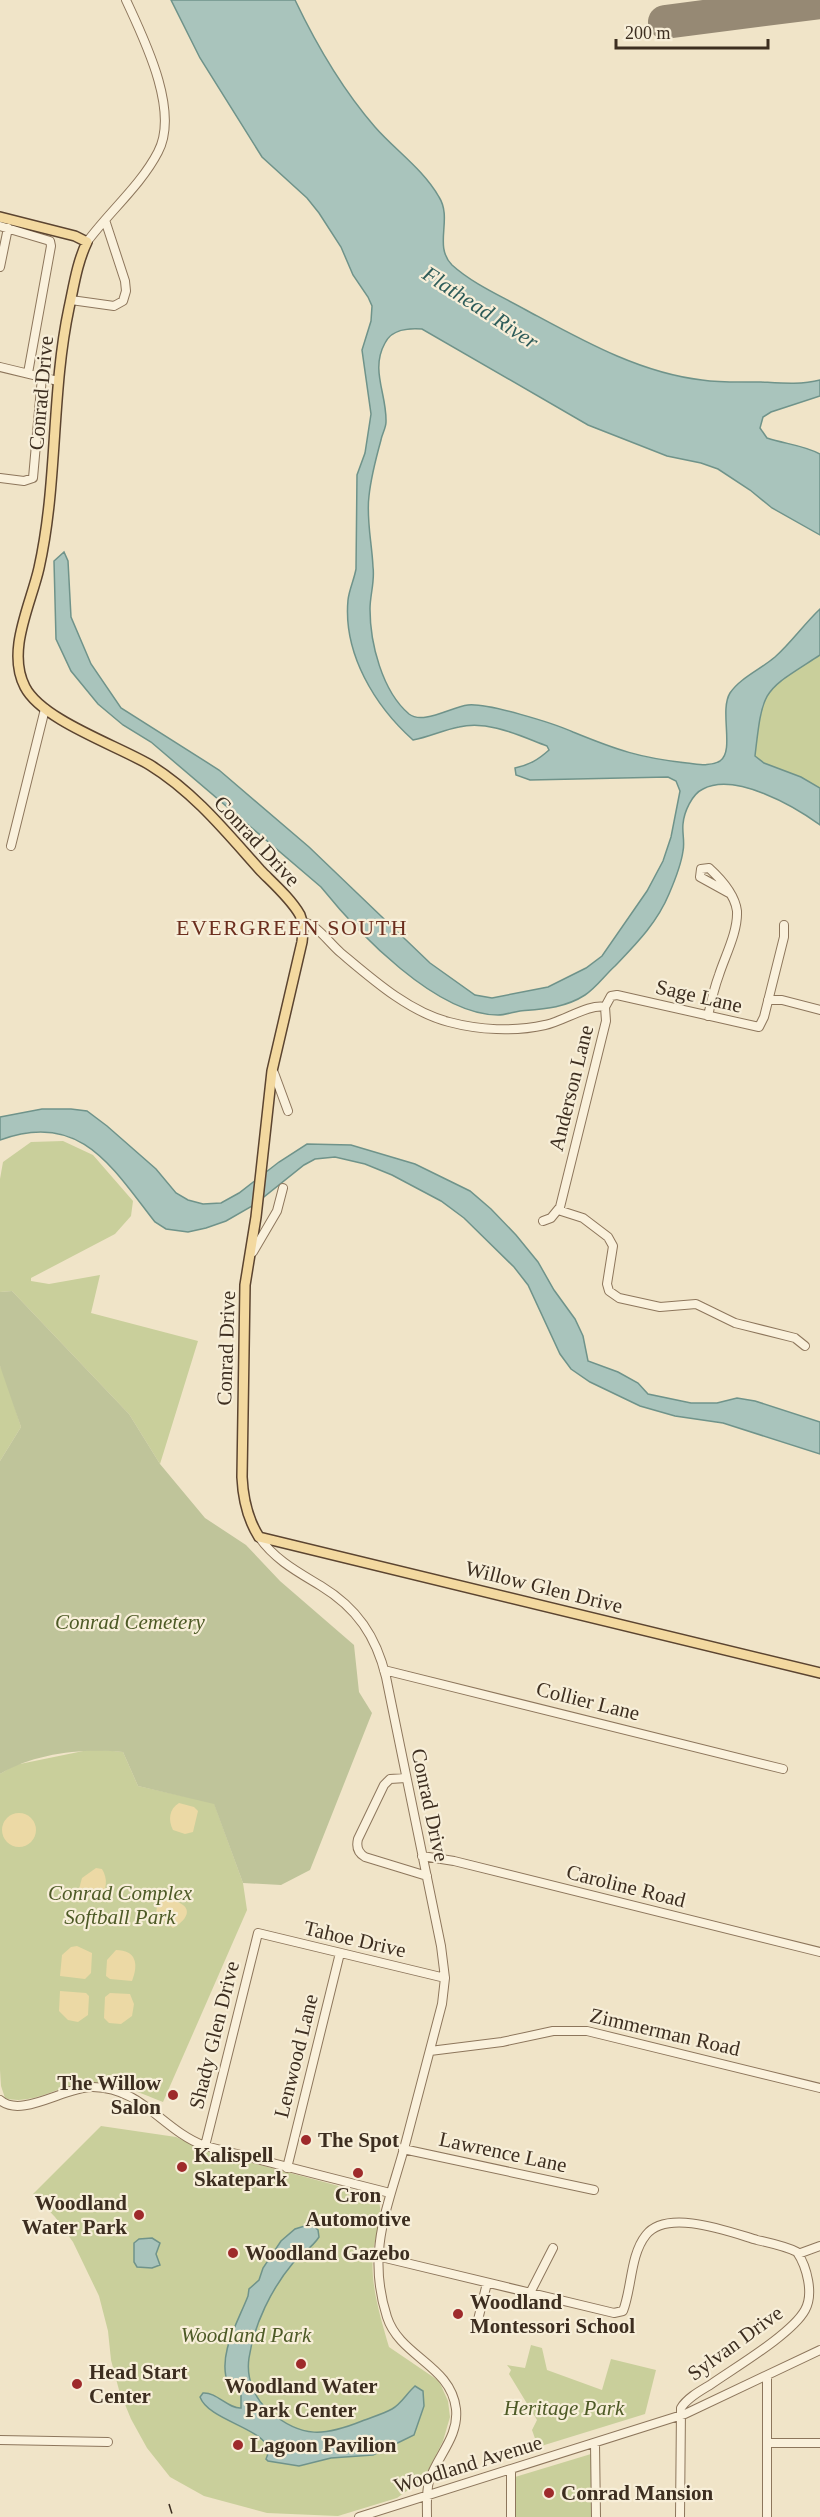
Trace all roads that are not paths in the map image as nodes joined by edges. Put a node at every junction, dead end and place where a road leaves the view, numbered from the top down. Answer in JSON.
{"nodes":[{"id":1,"x":126,"y":0,"type":"edge"},
{"id":2,"x":0,"y":217,"type":"edge"},
{"id":3,"x":105,"y":220,"type":"junction"},
{"id":4,"x":4,"y":227,"type":"edge"},
{"id":5,"x":87,"y":242,"type":"junction"},
{"id":6,"x":0,"y":267,"type":"edge"},
{"id":7,"x":71,"y":300,"type":"junction"},
{"id":8,"x":0,"y":367,"type":"edge"},
{"id":9,"x":28,"y":374,"type":"junction"},
{"id":10,"x":42,"y":377,"type":"junction"},
{"id":11,"x":58,"y":381,"type":"junction"},
{"id":12,"x":0,"y":478,"type":"edge"},
{"id":13,"x":45,"y":709,"type":"junction"},
{"id":14,"x":11,"y":846,"type":"dead end"},
{"id":15,"x":729,"y":893,"type":"dead end"},
{"id":16,"x":302,"y":922,"type":"junction"},
{"id":17,"x":784,"y":925,"type":"dead end"},
{"id":18,"x":768,"y":1000,"type":"junction"},
{"id":19,"x":605,"y":1007,"type":"junction"},
{"id":20,"x":820,"y":1010,"type":"edge"},
{"id":21,"x":708,"y":1016,"type":"junction"},
{"id":22,"x":273,"y":1065,"type":"junction"},
{"id":23,"x":288,"y":1111,"type":"dead end"},
{"id":24,"x":283,"y":1188,"type":"dead end"},
{"id":25,"x":558,"y":1210,"type":"junction"},
{"id":26,"x":543,"y":1221,"type":"dead end"},
{"id":27,"x":248,"y":1268,"type":"junction"},
{"id":28,"x":805,"y":1346,"type":"dead end"},
{"id":29,"x":259,"y":1537,"type":"junction"},
{"id":30,"x":384,"y":1670,"type":"junction"},
{"id":31,"x":820,"y":1673,"type":"edge"},
{"id":32,"x":783,"y":1769,"type":"dead end"},
{"id":33,"x":406,"y":1778,"type":"junction"},
{"id":34,"x":422,"y":1856,"type":"junction"},
{"id":35,"x":427,"y":1876,"type":"junction"},
{"id":36,"x":258,"y":1933,"type":"joint"},
{"id":37,"x":820,"y":1952,"type":"edge"},
{"id":38,"x":340,"y":1953,"type":"junction"},
{"id":39,"x":445,"y":1978,"type":"junction"},
{"id":40,"x":430,"y":2051,"type":"junction"},
{"id":41,"x":820,"y":2088,"type":"edge"},
{"id":42,"x":0,"y":2100,"type":"edge"},
{"id":43,"x":206,"y":2146,"type":"junction"},
{"id":44,"x":403,"y":2149,"type":"junction"},
{"id":45,"x":287,"y":2168,"type":"junction"},
{"id":46,"x":594,"y":2190,"type":"dead end"},
{"id":47,"x":390,"y":2193,"type":"junction"},
{"id":48,"x":820,"y":2246,"type":"edge"},
{"id":49,"x":553,"y":2248,"type":"dead end"},
{"id":50,"x":798,"y":2254,"type":"junction"},
{"id":51,"x":377,"y":2256,"type":"junction"},
{"id":52,"x":487,"y":2283,"type":"junction"},
{"id":53,"x":530,"y":2293,"type":"junction"},
{"id":54,"x":477,"y":2324,"type":"dead end"},
{"id":55,"x":820,"y":2350,"type":"edge"},
{"id":56,"x":767,"y":2376,"type":"junction"},
{"id":57,"x":680,"y":2416,"type":"junction"},
{"id":58,"x":0,"y":2440,"type":"edge"},
{"id":59,"x":108,"y":2442,"type":"dead end"},
{"id":60,"x":595,"y":2443,"type":"junction"},
{"id":61,"x":767,"y":2443,"type":"junction"},
{"id":62,"x":820,"y":2443,"type":"edge"},
{"id":63,"x":511,"y":2469,"type":"junction"},
{"id":64,"x":426,"y":2495,"type":"junction"},
{"id":65,"x":359,"y":2517,"type":"edge"},
{"id":66,"x":427,"y":2517,"type":"edge"},
{"id":67,"x":511,"y":2517,"type":"edge"},
{"id":68,"x":596,"y":2517,"type":"edge"},
{"id":69,"x":680,"y":2517,"type":"edge"},
{"id":70,"x":767,"y":2517,"type":"edge"}],
"edges":[{"from":1,"to":3,"type":"street"},
{"from":2,"to":5,"type":"main road"},
{"from":3,"to":5,"type":"street"},
{"from":3,"to":7,"type":"street"},
{"from":4,"to":6,"type":"street"},
{"from":4,"to":9,"type":"street"},
{"from":5,"to":7,"type":"main road","name":"Conrad Drive"},
{"from":7,"to":11,"type":"main road","name":"Conrad Drive"},
{"from":8,"to":9,"type":"street"},
{"from":9,"to":10,"type":"street"},
{"from":10,"to":11,"type":"street"},
{"from":10,"to":12,"type":"street"},
{"from":11,"to":13,"type":"main road","name":"Conrad Drive"},
{"from":13,"to":14,"type":"street"},
{"from":13,"to":16,"type":"main road","name":"Conrad Drive"},
{"from":15,"to":21,"type":"street"},
{"from":16,"to":19,"type":"street","name":"Anderson Lane"},
{"from":16,"to":22,"type":"main road","name":"Conrad Drive"},
{"from":17,"to":18,"type":"street","name":"Sage Lane"},
{"from":18,"to":20,"type":"street"},
{"from":18,"to":21,"type":"street","name":"Sage Lane"},
{"from":19,"to":21,"type":"street","name":"Sage Lane"},
{"from":19,"to":25,"type":"street","name":"Anderson Lane"},
{"from":22,"to":23,"type":"street"},
{"from":22,"to":27,"type":"main road","name":"Conrad Drive"},
{"from":24,"to":27,"type":"street"},
{"from":25,"to":26,"type":"street"},
{"from":25,"to":28,"type":"street"},
{"from":27,"to":29,"type":"main road","name":"Conrad Drive"},
{"from":29,"to":30,"type":"street","name":"Conrad Drive"},
{"from":29,"to":31,"type":"main road","name":"Willow Glen Drive"},
{"from":30,"to":32,"type":"street","name":"Collier Lane"},
{"from":30,"to":33,"type":"street","name":"Conrad Drive"},
{"from":33,"to":34,"type":"street","name":"Conrad Drive"},
{"from":33,"to":35,"type":"street"},
{"from":34,"to":35,"type":"street","name":"Conrad Drive"},
{"from":34,"to":37,"type":"street","name":"Caroline Road"},
{"from":35,"to":39,"type":"street","name":"Conrad Drive"},
{"from":36,"to":38,"type":"street","name":"Tahoe Drive"},
{"from":36,"to":43,"type":"street","name":"Shady Glen Drive"},
{"from":38,"to":39,"type":"street","name":"Tahoe Drive"},
{"from":38,"to":45,"type":"street","name":"Lenwood Lane"},
{"from":39,"to":40,"type":"street","name":"Conrad Drive"},
{"from":40,"to":41,"type":"street","name":"Zimmerman Road"},
{"from":40,"to":44,"type":"street","name":"Conrad Drive"},
{"from":42,"to":43,"type":"street"},
{"from":43,"to":45,"type":"street"},
{"from":44,"to":46,"type":"street","name":"Lawrence Lane"},
{"from":44,"to":47,"type":"street","name":"Conrad Drive"},
{"from":45,"to":47,"type":"street"},
{"from":47,"to":51,"type":"street","name":"Conrad Drive"},
{"from":48,"to":50,"type":"street"},
{"from":49,"to":53,"type":"street"},
{"from":50,"to":53,"type":"street"},
{"from":50,"to":57,"type":"street","name":"Sylvan Drive"},
{"from":51,"to":52,"type":"street"},
{"from":51,"to":64,"type":"street","name":"Conrad Drive"},
{"from":52,"to":53,"type":"street"},
{"from":52,"to":54,"type":"street"},
{"from":55,"to":56,"type":"street","name":"Woodland Avenue"},
{"from":56,"to":57,"type":"street","name":"Woodland Avenue"},
{"from":56,"to":61,"type":"street"},
{"from":57,"to":60,"type":"street","name":"Woodland Avenue"},
{"from":57,"to":69,"type":"street"},
{"from":58,"to":59,"type":"street"},
{"from":60,"to":63,"type":"street","name":"Woodland Avenue"},
{"from":60,"to":68,"type":"street"},
{"from":61,"to":62,"type":"street"},
{"from":61,"to":70,"type":"street"},
{"from":63,"to":64,"type":"street","name":"Woodland Avenue"},
{"from":63,"to":67,"type":"street"},
{"from":64,"to":65,"type":"street","name":"Woodland Avenue"},
{"from":64,"to":66,"type":"street"}]}
